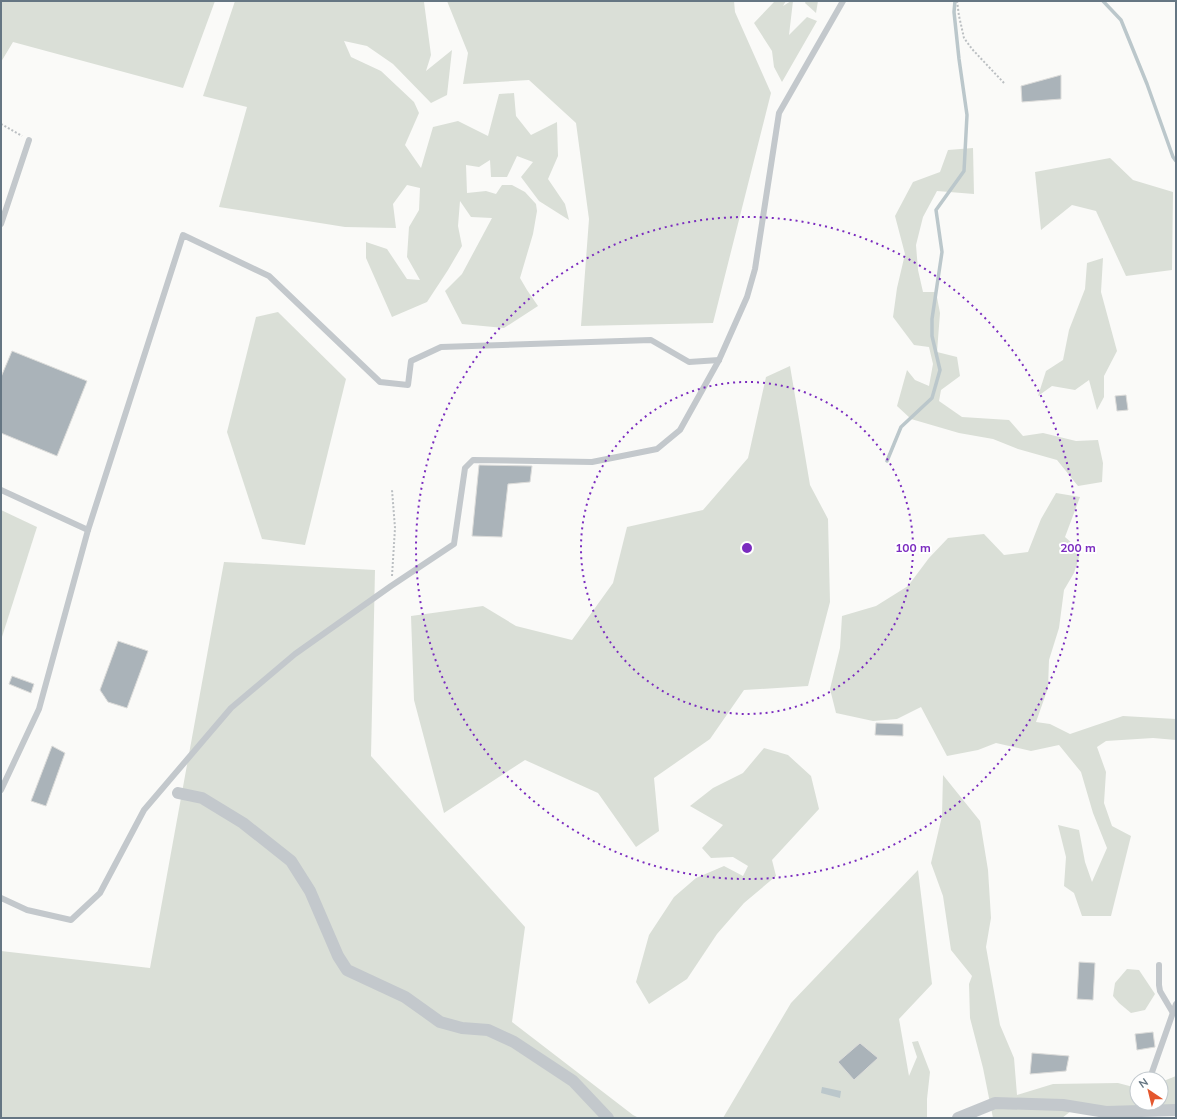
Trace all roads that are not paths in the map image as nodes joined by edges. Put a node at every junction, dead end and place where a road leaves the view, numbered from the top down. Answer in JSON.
{"nodes":[{"id":1,"x":843,"y":1,"type":"edge"},
{"id":2,"x":29,"y":140,"type":"road end"},
{"id":3,"x":1,"y":224,"type":"edge"},
{"id":4,"x":719,"y":360,"type":"junction"},
{"id":5,"x":1,"y":490,"type":"edge"},
{"id":6,"x":88,"y":530,"type":"junction"},
{"id":7,"x":1,"y":790,"type":"edge"},
{"id":8,"x":178,"y":793,"type":"dead end"},
{"id":9,"x":1,"y":898,"type":"edge"},
{"id":10,"x":1159,"y":964,"type":"dead end"},
{"id":11,"x":1176,"y":1004,"type":"edge"},
{"id":12,"x":1173,"y":1013,"type":"junction"},
{"id":13,"x":1152,"y":1071,"type":"edge"},
{"id":14,"x":1129,"y":1109,"type":"edge"},
{"id":15,"x":608,"y":1118,"type":"edge"},
{"id":16,"x":958,"y":1118,"type":"edge"}],
"edges":[{"from":1,"to":4,"type":"lane"},
{"from":2,"to":3,"type":"lane"},
{"from":4,"to":6,"type":"lane"},
{"from":4,"to":9,"type":"lane"},
{"from":5,"to":6,"type":"lane"},
{"from":6,"to":7,"type":"lane"},
{"from":8,"to":15,"type":"street"},
{"from":10,"to":12,"type":"lane"},
{"from":11,"to":12,"type":"lane"},
{"from":12,"to":13,"type":"lane"},
{"from":14,"to":16,"type":"street"}]}
